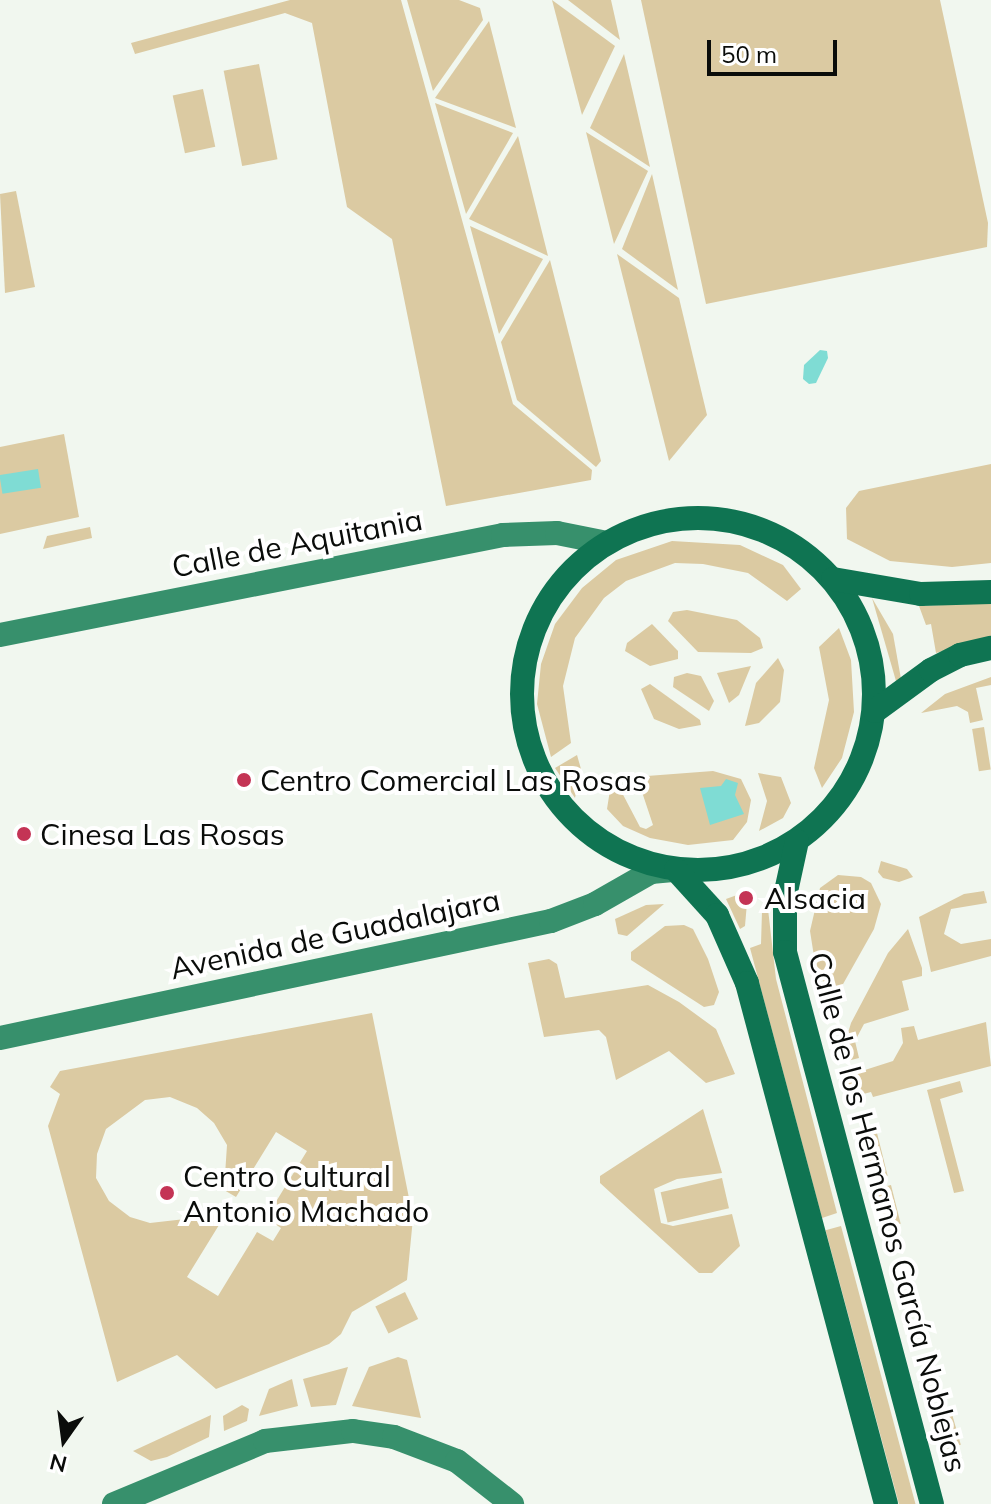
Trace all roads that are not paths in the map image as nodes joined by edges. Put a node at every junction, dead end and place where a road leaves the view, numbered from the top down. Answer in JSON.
{"nodes":[{"id":1,"x":607,"y":543,"type":"junction"},
{"id":2,"x":833,"y":579,"type":"junction"},
{"id":3,"x":991,"y":592,"type":"edge"},
{"id":4,"x":0,"y":635,"type":"edge"},
{"id":5,"x":991,"y":648,"type":"edge"},
{"id":6,"x":875,"y":711,"type":"junction"},
{"id":7,"x":797,"y":841,"type":"junction"},
{"id":8,"x":675,"y":870,"type":"junction"},
{"id":9,"x":0,"y":1038,"type":"edge"},
{"id":10,"x":114,"y":1504,"type":"edge"},
{"id":11,"x":512,"y":1504,"type":"edge"},
{"id":12,"x":886,"y":1504,"type":"edge"},
{"id":13,"x":932,"y":1504,"type":"edge"}],
"edges":[{"from":1,"to":2,"type":"main road"},
{"from":1,"to":4,"type":"street","name":"Calle de Aquitania"},
{"from":1,"to":8,"type":"main road"},
{"from":2,"to":3,"type":"main road"},
{"from":2,"to":6,"type":"main road"},
{"from":5,"to":6,"type":"main road"},
{"from":6,"to":7,"type":"main road"},
{"from":7,"to":8,"type":"main road"},
{"from":7,"to":13,"type":"main road","name":"Calle de los Hermanos García Noblejas"},
{"from":8,"to":9,"type":"street","name":"Avenida de Guadalajara"},
{"from":8,"to":12,"type":"main road"},
{"from":10,"to":11,"type":"street"}]}
